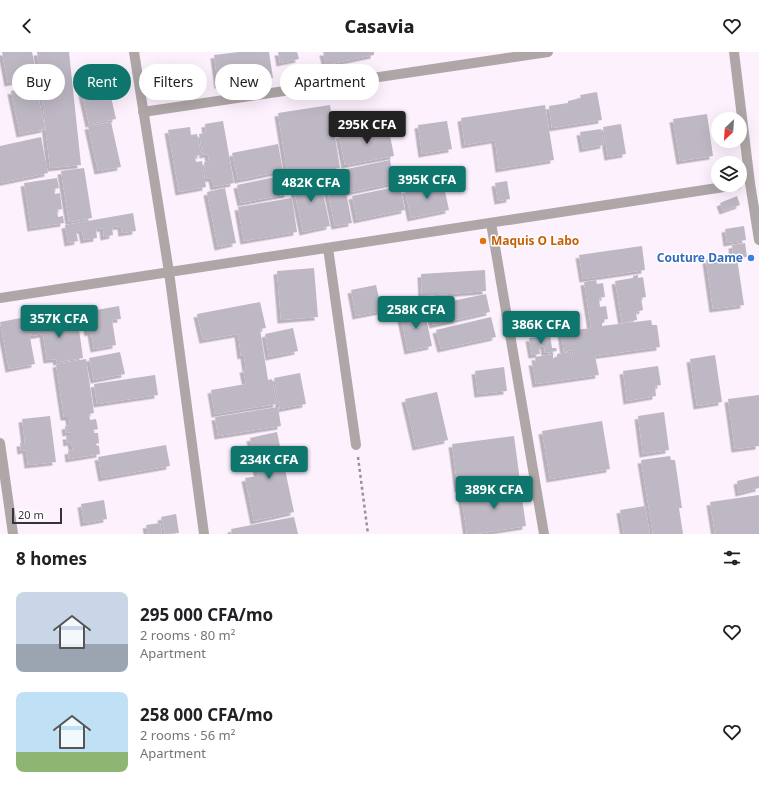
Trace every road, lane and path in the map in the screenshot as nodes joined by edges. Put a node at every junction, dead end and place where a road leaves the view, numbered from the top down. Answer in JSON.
{"nodes":[{"id":1,"x":134,"y":52,"type":"edge"},
{"id":2,"x":548,"y":52,"type":"edge"},
{"id":3,"x":734,"y":52,"type":"edge"},
{"id":4,"x":143,"y":112,"type":"junction"},
{"id":5,"x":743,"y":156,"type":"edge"},
{"id":6,"x":747,"y":188,"type":"edge"},
{"id":7,"x":711,"y":189,"type":"edge"},
{"id":8,"x":491,"y":223,"type":"junction"},
{"id":9,"x":759,"y":240,"type":"edge"},
{"id":10,"x":328,"y":248,"type":"junction"},
{"id":11,"x":169,"y":272,"type":"junction"},
{"id":12,"x":0,"y":298,"type":"edge"},
{"id":13,"x":0,"y":443,"type":"edge"},
{"id":14,"x":356,"y":445,"type":"joint"},
{"id":15,"x":14,"y":534,"type":"edge"},
{"id":16,"x":204,"y":534,"type":"edge"},
{"id":17,"x":368,"y":534,"type":"edge"},
{"id":18,"x":544,"y":534,"type":"edge"}],
"edges":[{"from":1,"to":4,"type":"street"},
{"from":2,"to":4,"type":"street"},
{"from":3,"to":5,"type":"street"},
{"from":4,"to":11,"type":"street"},
{"from":6,"to":9,"type":"street"},
{"from":7,"to":8,"type":"street"},
{"from":8,"to":10,"type":"street"},
{"from":8,"to":18,"type":"street"},
{"from":10,"to":11,"type":"street"},
{"from":10,"to":14,"type":"street"},
{"from":11,"to":12,"type":"street"},
{"from":11,"to":16,"type":"street"},
{"from":13,"to":15,"type":"street"},
{"from":14,"to":17,"type":"path"}]}
